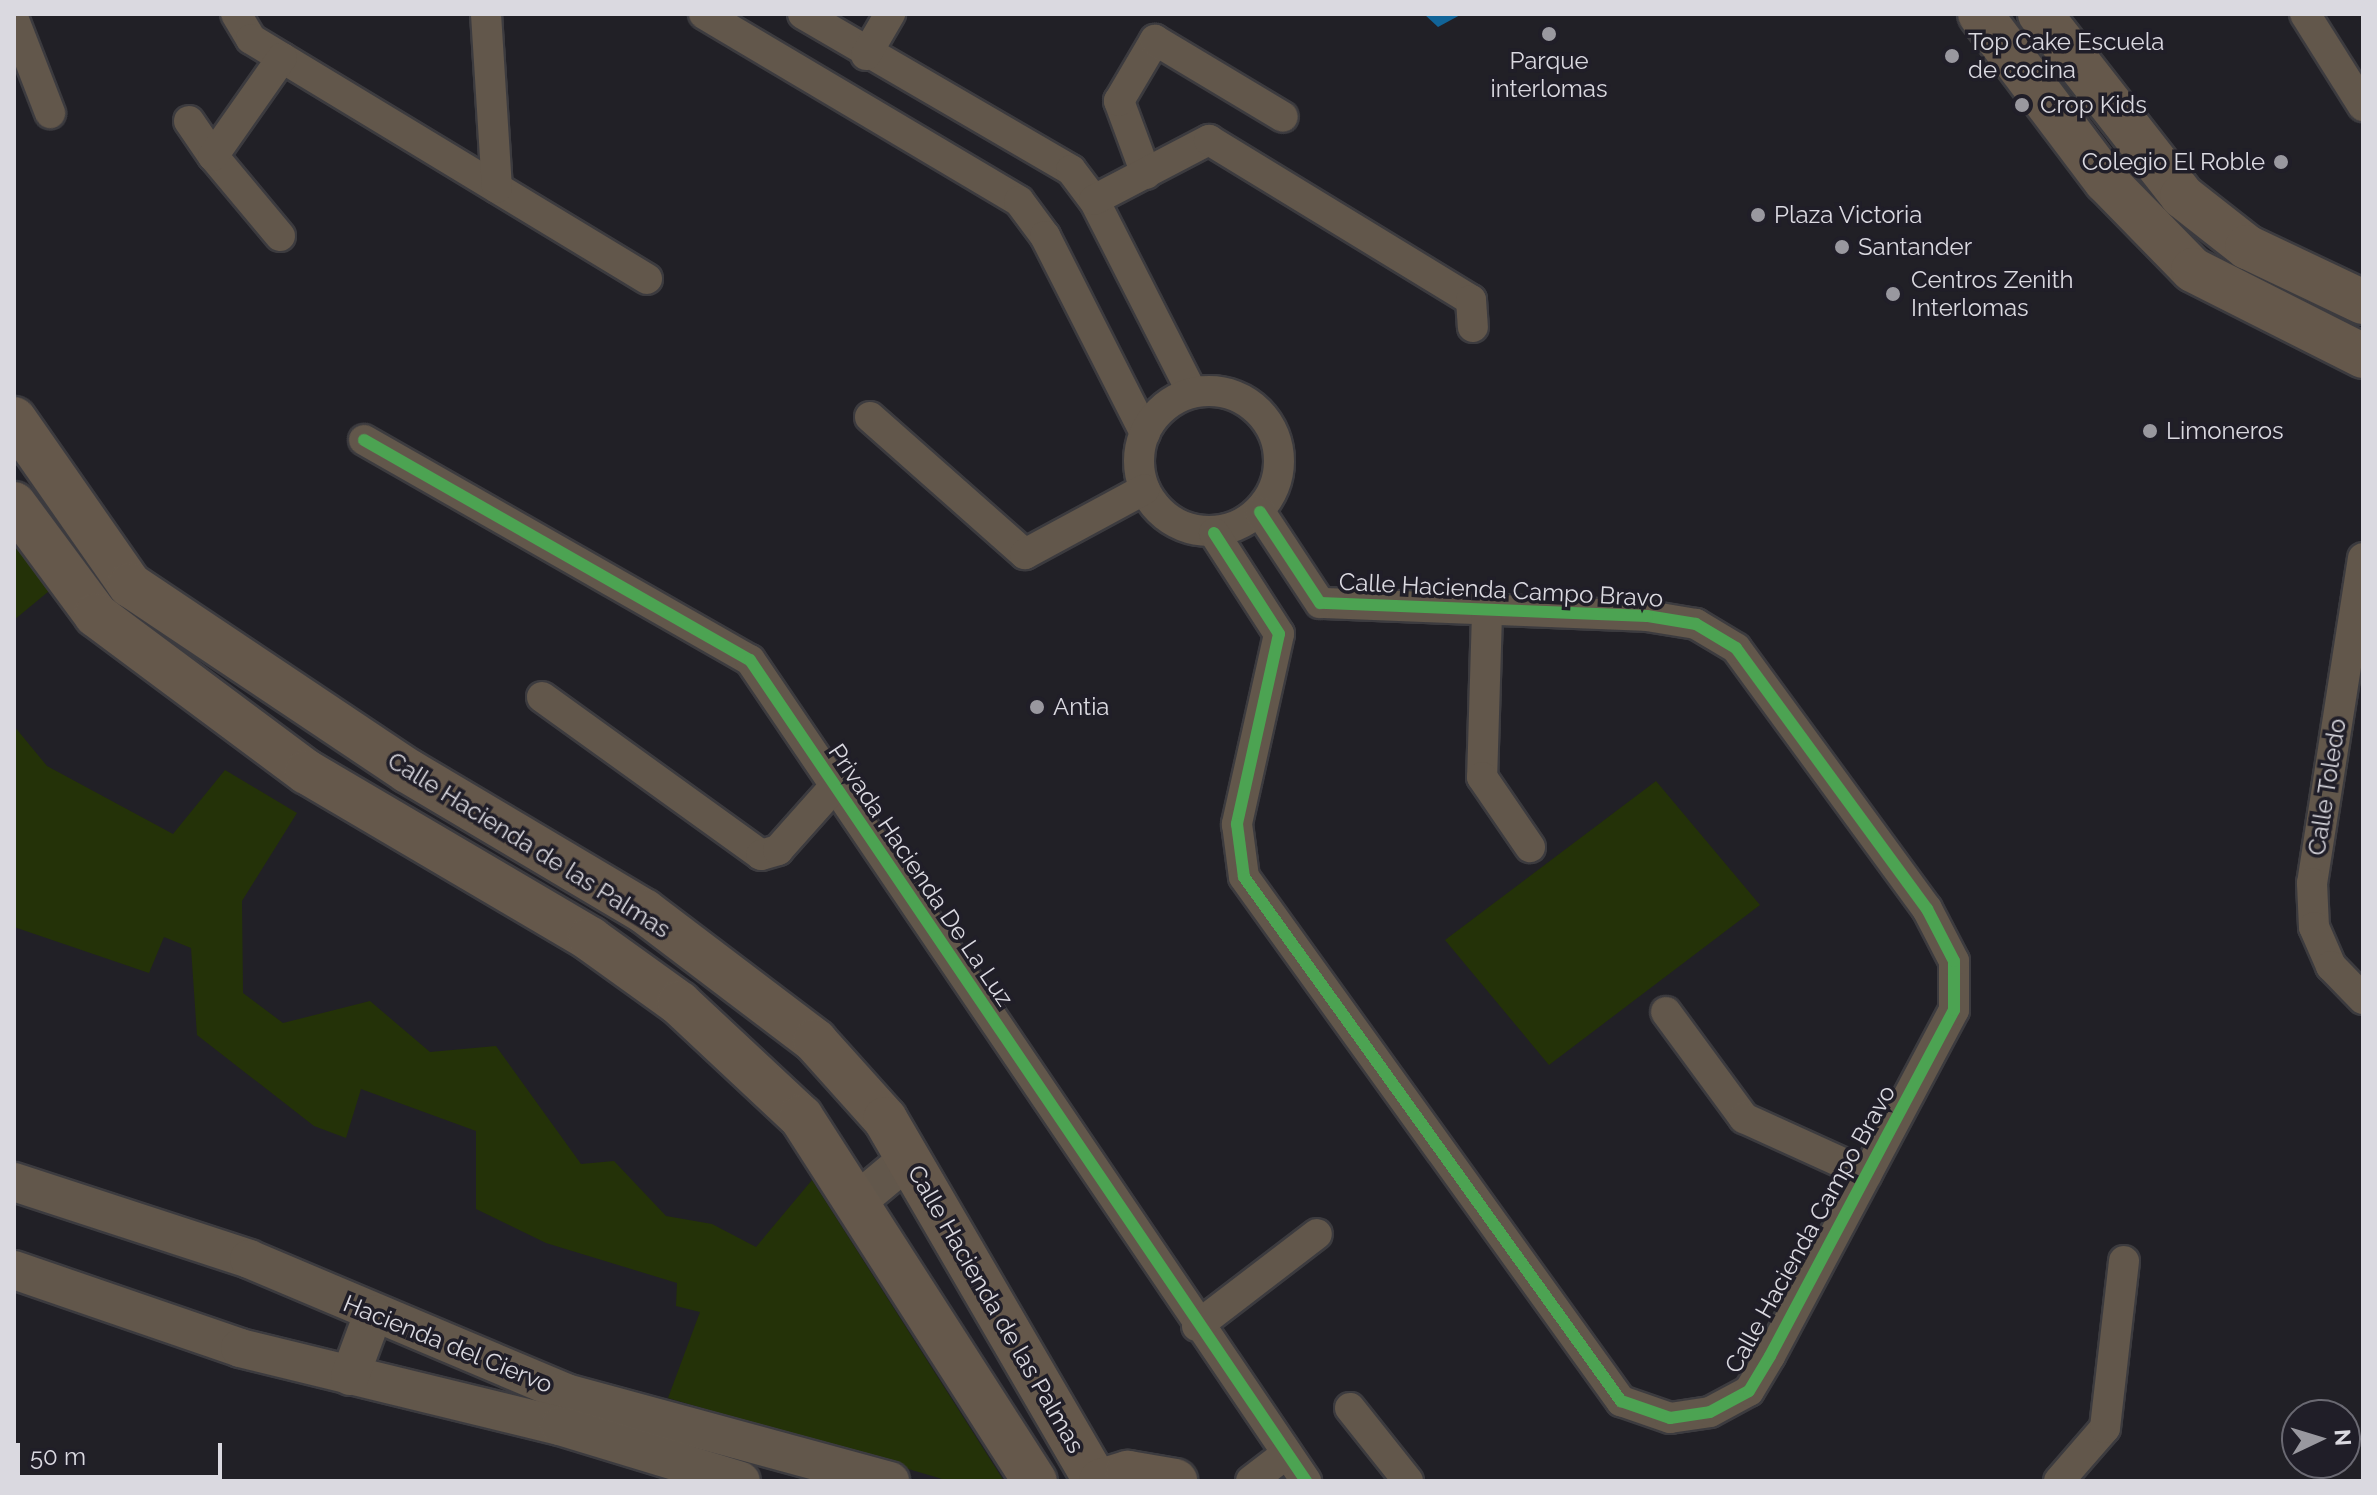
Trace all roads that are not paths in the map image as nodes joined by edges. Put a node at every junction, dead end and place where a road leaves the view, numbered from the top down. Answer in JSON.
{"nodes":[{"id":1,"x":236,"y":14,"type":"edge"},
{"id":2,"x":486,"y":14,"type":"edge"},
{"id":3,"x":704,"y":14,"type":"edge"},
{"id":4,"x":803,"y":14,"type":"edge"},
{"id":5,"x":890,"y":14,"type":"edge"},
{"id":6,"x":1980,"y":14,"type":"edge"},
{"id":7,"x":2305,"y":14,"type":"edge"},
{"id":8,"x":14,"y":20,"type":"edge"},
{"id":9,"x":2045,"y":20,"type":"edge"},
{"id":10,"x":866,"y":55,"type":"junction"},
{"id":11,"x":282,"y":58,"type":"junction"},
{"id":12,"x":2013,"y":59,"type":"junction"},
{"id":13,"x":2363,"y":106,"type":"edge"},
{"id":14,"x":50,"y":113,"type":"dead end"},
{"id":15,"x":1283,"y":117,"type":"dead end"},
{"id":16,"x":189,"y":121,"type":"dead end"},
{"id":17,"x":213,"y":156,"type":"junction"},
{"id":18,"x":1146,"y":174,"type":"junction"},
{"id":19,"x":497,"y":188,"type":"junction"},
{"id":20,"x":1094,"y":200,"type":"junction"},
{"id":21,"x":280,"y":236,"type":"dead end"},
{"id":22,"x":647,"y":279,"type":"dead end"},
{"id":23,"x":2363,"y":302,"type":"edge"},
{"id":24,"x":1473,"y":327,"type":"dead end"},
{"id":25,"x":2363,"y":356,"type":"edge"},
{"id":26,"x":1192,"y":392,"type":"junction"},
{"id":27,"x":870,"y":417,"type":"dead end"},
{"id":28,"x":14,"y":419,"type":"edge"},
{"id":29,"x":1145,"y":433,"type":"junction"},
{"id":30,"x":364,"y":440,"type":"dead end"},
{"id":31,"x":1145,"y":489,"type":"junction"},
{"id":32,"x":14,"y":504,"type":"edge"},
{"id":33,"x":1260,"y":512,"type":"junction"},
{"id":34,"x":1214,"y":533,"type":"junction"},
{"id":35,"x":2363,"y":558,"type":"edge"},
{"id":36,"x":1487,"y":613,"type":"junction"},
{"id":37,"x":542,"y":697,"type":"dead end"},
{"id":38,"x":835,"y":786,"type":"junction"},
{"id":39,"x":1530,"y":847,"type":"dead end"},
{"id":40,"x":2363,"y":999,"type":"edge"},
{"id":41,"x":1666,"y":1012,"type":"dead end"},
{"id":42,"x":908,"y":1159,"type":"junction"},
{"id":43,"x":1867,"y":1174,"type":"junction"},
{"id":44,"x":14,"y":1182,"type":"edge"},
{"id":45,"x":859,"y":1200,"type":"junction"},
{"id":46,"x":1317,"y":1234,"type":"dead end"},
{"id":47,"x":2124,"y":1261,"type":"dead end"},
{"id":48,"x":14,"y":1270,"type":"edge"},
{"id":49,"x":373,"y":1314,"type":"junction"},
{"id":50,"x":1197,"y":1326,"type":"junction"},
{"id":51,"x":350,"y":1376,"type":"junction"},
{"id":52,"x":1350,"y":1408,"type":"dead end"},
{"id":53,"x":1286,"y":1454,"type":"junction"},
{"id":54,"x":741,"y":1481,"type":"edge"},
{"id":55,"x":890,"y":1481,"type":"edge"},
{"id":56,"x":1035,"y":1481,"type":"edge"},
{"id":57,"x":1098,"y":1481,"type":"edge"},
{"id":58,"x":1175,"y":1481,"type":"edge"},
{"id":59,"x":1251,"y":1481,"type":"edge"},
{"id":60,"x":1306,"y":1481,"type":"edge"},
{"id":61,"x":1408,"y":1481,"type":"edge"},
{"id":62,"x":2059,"y":1481,"type":"edge"}],
"edges":[{"from":1,"to":11,"type":"street"},
{"from":2,"to":19,"type":"street"},
{"from":3,"to":29,"type":"street"},
{"from":4,"to":10,"type":"street"},
{"from":5,"to":10,"type":"street"},
{"from":6,"to":12,"type":"main road"},
{"from":7,"to":13,"type":"street"},
{"from":8,"to":14,"type":"street"},
{"from":9,"to":12,"type":"main road"},
{"from":9,"to":23,"type":"main road"},
{"from":10,"to":20,"type":"street"},
{"from":11,"to":17,"type":"street"},
{"from":11,"to":19,"type":"street"},
{"from":12,"to":25,"type":"main road"},
{"from":15,"to":18,"type":"street"},
{"from":16,"to":17,"type":"street"},
{"from":17,"to":21,"type":"street"},
{"from":18,"to":20,"type":"street"},
{"from":18,"to":24,"type":"street"},
{"from":19,"to":22,"type":"street"},
{"from":20,"to":26,"type":"street"},
{"from":26,"to":29,"type":"street"},
{"from":26,"to":33,"type":"street"},
{"from":27,"to":31,"type":"street"},
{"from":28,"to":42,"type":"main road","name":"Calle Hacienda de las Palmas"},
{"from":29,"to":31,"type":"street"},
{"from":30,"to":38,"type":"street","name":"Privada Hacienda De La Luz"},
{"from":31,"to":34,"type":"street"},
{"from":32,"to":45,"type":"main road","name":"Calle Hacienda de las Palmas"},
{"from":33,"to":34,"type":"street"},
{"from":33,"to":36,"type":"street","name":"Calle Hacienda Campo Bravo"},
{"from":34,"to":43,"type":"street","name":"Calle Hacienda Campo Bravo"},
{"from":35,"to":40,"type":"street","name":"Calle Toledo"},
{"from":36,"to":39,"type":"street"},
{"from":36,"to":43,"type":"street","name":"Calle Hacienda Campo Bravo"},
{"from":37,"to":38,"type":"street"},
{"from":38,"to":50,"type":"street","name":"Privada Hacienda De La Luz"},
{"from":41,"to":43,"type":"street"},
{"from":42,"to":45,"type":"street"},
{"from":42,"to":57,"type":"main road","name":"Calle Hacienda de las Palmas"},
{"from":44,"to":49,"type":"street","name":"Hacienda del Ciervo"},
{"from":45,"to":56,"type":"main road","name":"Calle Hacienda de las Palmas"},
{"from":46,"to":50,"type":"street"},
{"from":47,"to":62,"type":"street"},
{"from":48,"to":51,"type":"street","name":"Hacienda del Ciervo"},
{"from":49,"to":51,"type":"street"},
{"from":49,"to":55,"type":"street","name":"Hacienda del Ciervo"},
{"from":50,"to":53,"type":"street","name":"Privada Hacienda De La Luz"},
{"from":51,"to":54,"type":"street","name":"Hacienda del Ciervo"},
{"from":52,"to":61,"type":"street"},
{"from":53,"to":59,"type":"street"},
{"from":53,"to":60,"type":"street","name":"Privada Hacienda De La Luz"},
{"from":57,"to":58,"type":"main road"}]}
